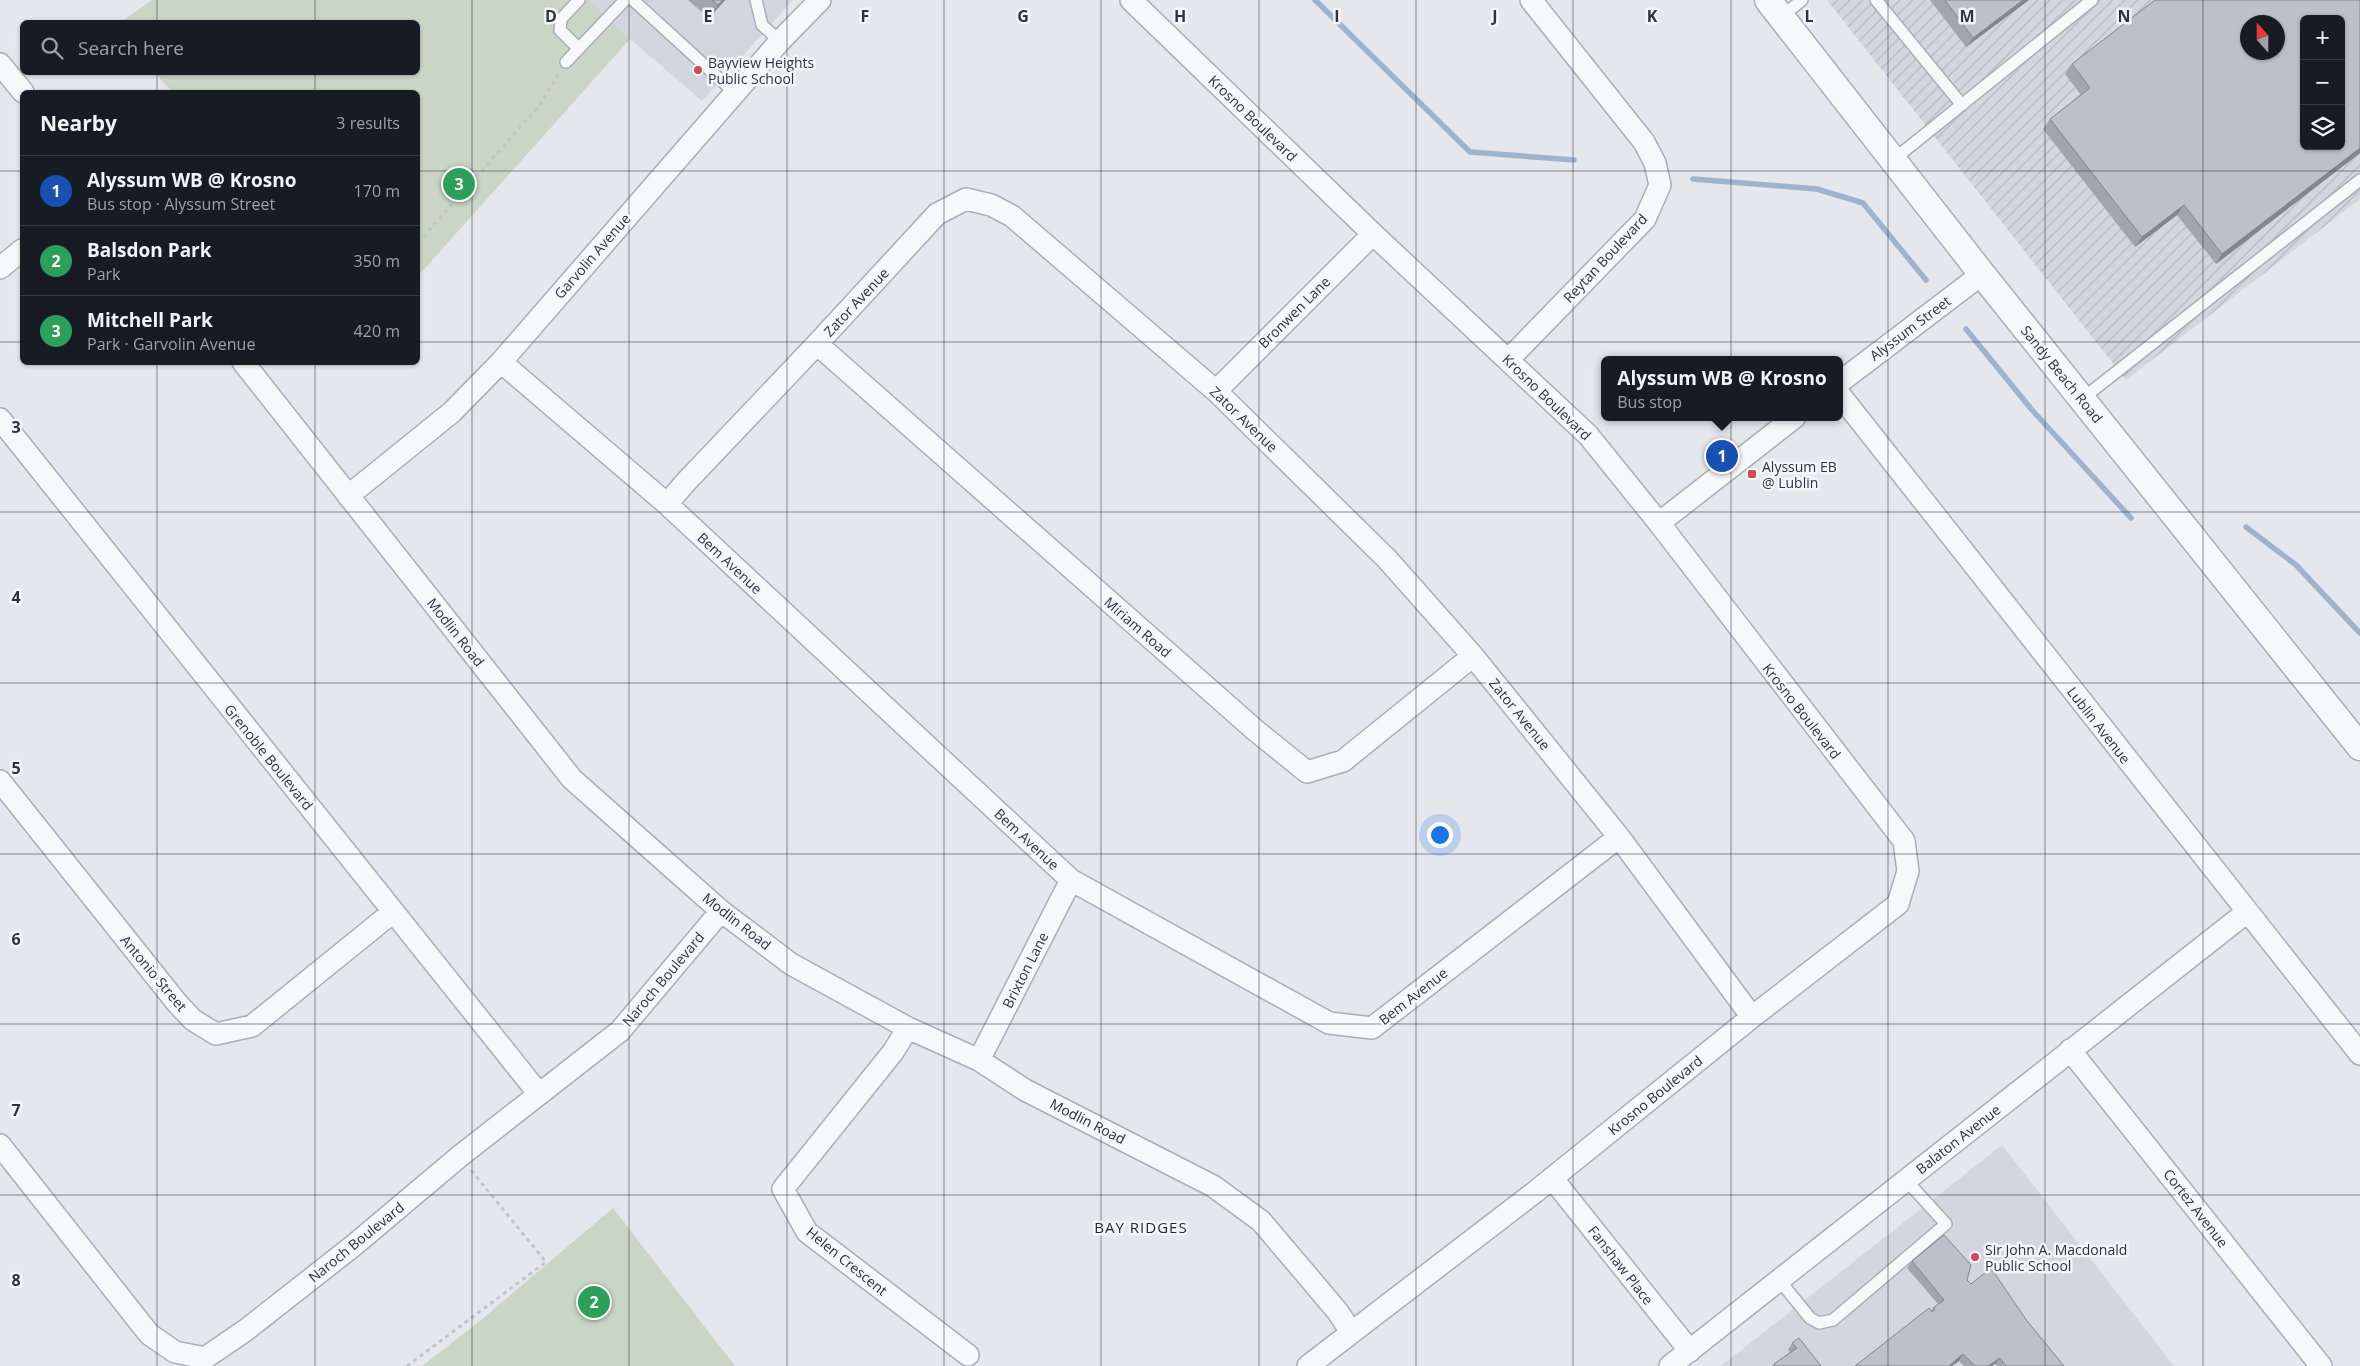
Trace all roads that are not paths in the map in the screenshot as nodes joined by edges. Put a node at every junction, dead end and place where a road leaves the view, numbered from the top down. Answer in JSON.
{"nodes":[{"id":1,"x":579,"y":0,"type":"edge"},
{"id":2,"x":625,"y":0,"type":"edge"},
{"id":3,"x":633,"y":0,"type":"edge"},
{"id":4,"x":756,"y":0,"type":"edge"},
{"id":5,"x":820,"y":0,"type":"edge"},
{"id":6,"x":1131,"y":0,"type":"edge"},
{"id":7,"x":1530,"y":0,"type":"edge"},
{"id":8,"x":1802,"y":0,"type":"edge"},
{"id":9,"x":1876,"y":0,"type":"edge"},
{"id":10,"x":2092,"y":0,"type":"edge"},
{"id":11,"x":1774,"y":8,"type":"edge"},
{"id":12,"x":780,"y":41,"type":"junction"},
{"id":13,"x":578,"y":48,"type":"junction"},
{"id":14,"x":566,"y":62,"type":"road end"},
{"id":15,"x":0,"y":64,"type":"edge"},
{"id":16,"x":21,"y":90,"type":"edge"},
{"id":17,"x":735,"y":93,"type":"junction"},
{"id":18,"x":1962,"y":105,"type":"junction"},
{"id":19,"x":1893,"y":160,"type":"junction"},
{"id":20,"x":2360,"y":180,"type":"edge"},
{"id":21,"x":1373,"y":234,"type":"junction"},
{"id":22,"x":20,"y":252,"type":"edge"},
{"id":23,"x":0,"y":268,"type":"edge"},
{"id":24,"x":1982,"y":274,"type":"junction"},
{"id":25,"x":817,"y":344,"type":"junction"},
{"id":26,"x":1508,"y":360,"type":"junction"},
{"id":27,"x":501,"y":362,"type":"junction"},
{"id":28,"x":245,"y":365,"type":"edge"},
{"id":29,"x":1843,"y":380,"type":"edge"},
{"id":30,"x":1216,"y":391,"type":"junction"},
{"id":31,"x":1843,"y":399,"type":"edge"},
{"id":32,"x":2082,"y":399,"type":"junction"},
{"id":33,"x":0,"y":419,"type":"edge"},
{"id":34,"x":1790,"y":421,"type":"edge"},
{"id":35,"x":348,"y":496,"type":"junction"},
{"id":36,"x":667,"y":504,"type":"junction"},
{"id":37,"x":1659,"y":523,"type":"junction"},
{"id":38,"x":1473,"y":656,"type":"junction"},
{"id":39,"x":2360,"y":746,"type":"edge"},
{"id":40,"x":0,"y":781,"type":"edge"},
{"id":41,"x":1619,"y":837,"type":"junction"},
{"id":42,"x":1071,"y":880,"type":"junction"},
{"id":43,"x":721,"y":911,"type":"junction"},
{"id":44,"x":393,"y":912,"type":"junction"},
{"id":45,"x":2247,"y":912,"type":"junction"},
{"id":46,"x":1752,"y":1017,"type":"junction"},
{"id":47,"x":908,"y":1028,"type":"junction"},
{"id":48,"x":2070,"y":1050,"type":"junction"},
{"id":49,"x":2360,"y":1054,"type":"edge"},
{"id":50,"x":980,"y":1060,"type":"junction"},
{"id":51,"x":539,"y":1094,"type":"junction"},
{"id":52,"x":0,"y":1145,"type":"edge"},
{"id":53,"x":1552,"y":1178,"type":"junction"},
{"id":54,"x":1906,"y":1180,"type":"junction"},
{"id":55,"x":1780,"y":1281,"type":"junction"},
{"id":56,"x":1351,"y":1332,"type":"junction"},
{"id":57,"x":1690,"y":1351,"type":"junction"},
{"id":58,"x":968,"y":1355,"type":"dead end"},
{"id":59,"x":1308,"y":1366,"type":"edge"},
{"id":60,"x":1670,"y":1366,"type":"edge"},
{"id":61,"x":2321,"y":1366,"type":"edge"}],
"edges":[{"from":1,"to":13,"type":"lane"},
{"from":2,"to":13,"type":"lane"},
{"from":3,"to":17,"type":"lane"},
{"from":4,"to":12,"type":"lane"},
{"from":5,"to":12,"type":"street","name":"Garvolin Avenue"},
{"from":6,"to":21,"type":"street","name":"Krosno Boulevard"},
{"from":7,"to":26,"type":"street","name":"Reytan Boulevard"},
{"from":8,"to":11,"type":"lane"},
{"from":9,"to":18,"type":"lane"},
{"from":10,"to":18,"type":"lane"},
{"from":11,"to":19,"type":"street","name":"Sandy Beach Road"},
{"from":12,"to":17,"type":"street","name":"Garvolin Avenue"},
{"from":13,"to":14,"type":"lane"},
{"from":15,"to":16,"type":"street"},
{"from":17,"to":27,"type":"street","name":"Garvolin Avenue"},
{"from":18,"to":19,"type":"lane"},
{"from":19,"to":24,"type":"street","name":"Sandy Beach Road"},
{"from":20,"to":32,"type":"lane"},
{"from":21,"to":26,"type":"street","name":"Krosno Boulevard"},
{"from":21,"to":30,"type":"street","name":"Bronwen Lane"},
{"from":22,"to":23,"type":"street"},
{"from":24,"to":29,"type":"street","name":"Alyssum Street"},
{"from":24,"to":32,"type":"street","name":"Sandy Beach Road"},
{"from":25,"to":30,"type":"street","name":"Zator Avenue"},
{"from":25,"to":36,"type":"street","name":"Zator Avenue"},
{"from":25,"to":38,"type":"street","name":"Miriam Road"},
{"from":26,"to":37,"type":"street","name":"Krosno Boulevard"},
{"from":27,"to":35,"type":"street","name":"Garvolin Avenue"},
{"from":27,"to":36,"type":"street","name":"Bem Avenue"},
{"from":28,"to":35,"type":"street","name":"Modlin Road"},
{"from":30,"to":38,"type":"street","name":"Zator Avenue"},
{"from":31,"to":45,"type":"street","name":"Lublin Avenue"},
{"from":32,"to":39,"type":"street","name":"Sandy Beach Road"},
{"from":33,"to":44,"type":"street","name":"Grenoble Boulevard"},
{"from":34,"to":37,"type":"street"},
{"from":35,"to":43,"type":"street","name":"Modlin Road"},
{"from":36,"to":42,"type":"street","name":"Bem Avenue"},
{"from":37,"to":46,"type":"street","name":"Krosno Boulevard"},
{"from":38,"to":41,"type":"street","name":"Zator Avenue"},
{"from":40,"to":44,"type":"street","name":"Antonio Street"},
{"from":41,"to":42,"type":"street","name":"Bem Avenue"},
{"from":41,"to":46,"type":"street","name":"Zator Avenue"},
{"from":42,"to":50,"type":"street","name":"Brixton Lane"},
{"from":43,"to":47,"type":"street","name":"Modlin Road"},
{"from":43,"to":51,"type":"street","name":"Naroch Boulevard"},
{"from":44,"to":51,"type":"street","name":"Grenoble Boulevard"},
{"from":45,"to":48,"type":"street","name":"Balaton Avenue"},
{"from":45,"to":49,"type":"street","name":"Lublin Avenue"},
{"from":46,"to":53,"type":"street","name":"Krosno Boulevard"},
{"from":47,"to":50,"type":"street","name":"Modlin Road"},
{"from":47,"to":58,"type":"street","name":"Helen Crescent"},
{"from":48,"to":54,"type":"street","name":"Balaton Avenue"},
{"from":48,"to":61,"type":"street","name":"Cortez Avenue"},
{"from":50,"to":56,"type":"street","name":"Modlin Road"},
{"from":51,"to":52,"type":"street","name":"Naroch Boulevard"},
{"from":53,"to":56,"type":"street","name":"Krosno Boulevard"},
{"from":53,"to":57,"type":"street","name":"Fanshaw Place"},
{"from":54,"to":55,"type":"street","name":"Balaton Avenue"},
{"from":54,"to":55,"type":"lane"},
{"from":55,"to":57,"type":"street","name":"Balaton Avenue"},
{"from":56,"to":59,"type":"street","name":"Krosno Boulevard"},
{"from":57,"to":60,"type":"street","name":"Balaton Avenue"}]}
